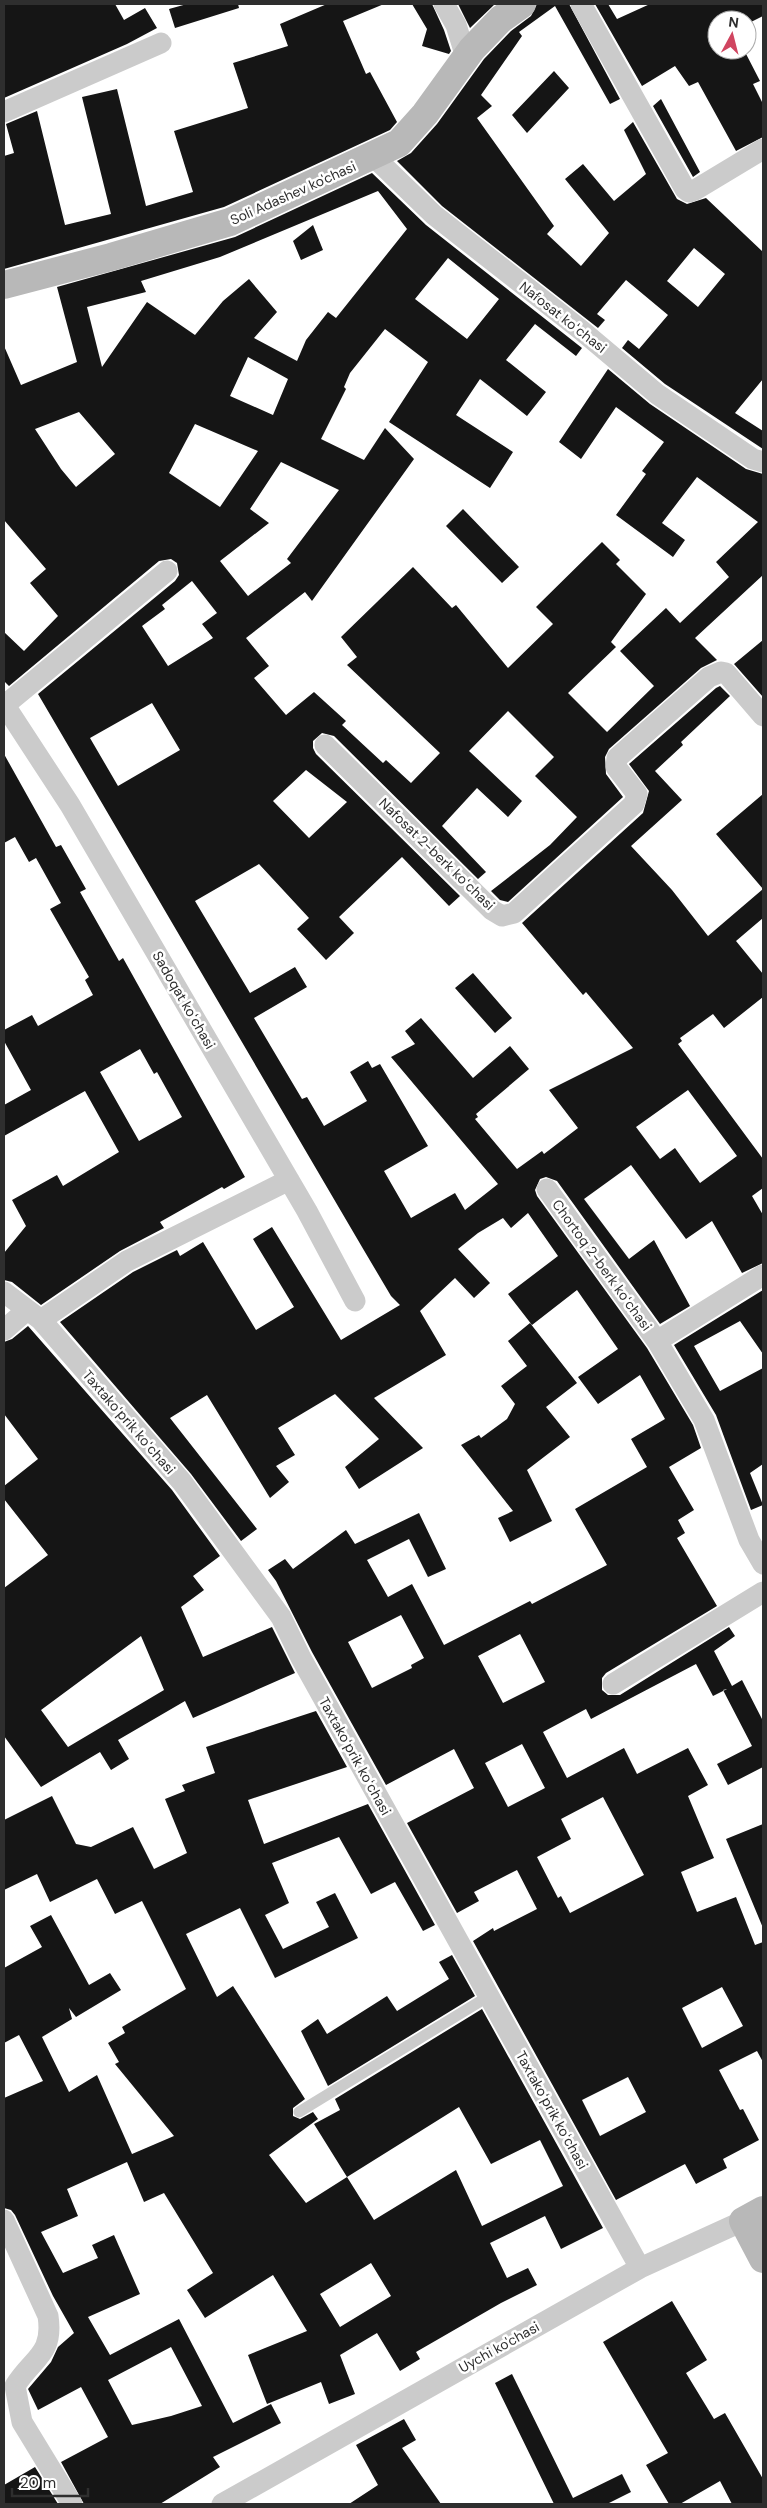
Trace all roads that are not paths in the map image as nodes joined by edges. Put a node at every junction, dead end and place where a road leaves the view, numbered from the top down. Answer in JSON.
{"nodes":[{"id":1,"x":444,"y":4,"type":"edge"},
{"id":2,"x":522,"y":4,"type":"edge"},
{"id":3,"x":581,"y":4,"type":"edge"},
{"id":4,"x":161,"y":43,"type":"dead end"},
{"id":5,"x":466,"y":56,"type":"junction"},
{"id":6,"x":4,"y":112,"type":"edge"},
{"id":7,"x":763,"y":149,"type":"edge"},
{"id":8,"x":374,"y":157,"type":"junction"},
{"id":9,"x":4,"y":285,"type":"edge"},
{"id":10,"x":763,"y":462,"type":"edge"},
{"id":11,"x":168,"y":571,"type":"dead end"},
{"id":12,"x":7,"y":714,"type":"edge"},
{"id":13,"x":763,"y":716,"type":"edge"},
{"id":14,"x":325,"y":745,"type":"dead end"},
{"id":15,"x":289,"y":1180,"type":"junction"},
{"id":16,"x":547,"y":1190,"type":"dead end"},
{"id":17,"x":763,"y":1275,"type":"edge"},
{"id":18,"x":4,"y":1292,"type":"edge"},
{"id":19,"x":355,"y":1301,"type":"dead end"},
{"id":20,"x":34,"y":1315,"type":"junction"},
{"id":21,"x":4,"y":1330,"type":"edge"},
{"id":22,"x":657,"y":1340,"type":"junction"},
{"id":23,"x":763,"y":1564,"type":"edge"},
{"id":24,"x":763,"y":1592,"type":"edge"},
{"id":25,"x":613,"y":1684,"type":"dead end"},
{"id":26,"x":489,"y":1996,"type":"junction"},
{"id":27,"x":299,"y":2112,"type":"dead end"},
{"id":28,"x":753,"y":2215,"type":"edge"},
{"id":29,"x":4,"y":2220,"type":"edge"},
{"id":30,"x":763,"y":2259,"type":"edge"},
{"id":31,"x":640,"y":2268,"type":"junction"},
{"id":32,"x":72,"y":2504,"type":"edge"},
{"id":33,"x":222,"y":2504,"type":"edge"}],
"edges":[{"from":1,"to":5,"type":"street"},
{"from":2,"to":5,"type":"street","name":"Soli Adashev ko'chasi"},
{"from":3,"to":7,"type":"street"},
{"from":4,"to":6,"type":"street"},
{"from":5,"to":8,"type":"street","name":"Soli Adashev ko'chasi"},
{"from":8,"to":9,"type":"street","name":"Soli Adashev ko'chasi"},
{"from":8,"to":10,"type":"street","name":"Nafosat koʻchasi"},
{"from":11,"to":12,"type":"street"},
{"from":12,"to":15,"type":"street","name":"Sadoqat koʻchasi"},
{"from":13,"to":14,"type":"street","name":"Nafosat 2-berk koʻchasi"},
{"from":15,"to":19,"type":"street","name":"Sadoqat koʻchasi"},
{"from":15,"to":20,"type":"street"},
{"from":16,"to":22,"type":"street","name":"Chortoq 2-berk koʻchasi"},
{"from":17,"to":22,"type":"street","name":"Chortoq 2-berk koʻchasi"},
{"from":18,"to":20,"type":"street","name":"Taxtakoʻprik koʻchasi"},
{"from":20,"to":21,"type":"street"},
{"from":20,"to":26,"type":"street","name":"Taxtakoʻprik koʻchasi"},
{"from":22,"to":23,"type":"street","name":"Chortoq 2-berk koʻchasi"},
{"from":24,"to":25,"type":"street"},
{"from":26,"to":27,"type":"lane"},
{"from":26,"to":31,"type":"street","name":"Taxtakoʻprik koʻchasi"},
{"from":28,"to":30,"type":"street","name":"Uychi ko'chasi"},
{"from":28,"to":31,"type":"street","name":"Uychi ko'chasi"},
{"from":29,"to":32,"type":"street"},
{"from":31,"to":33,"type":"street","name":"Uychi ko'chasi"}]}
